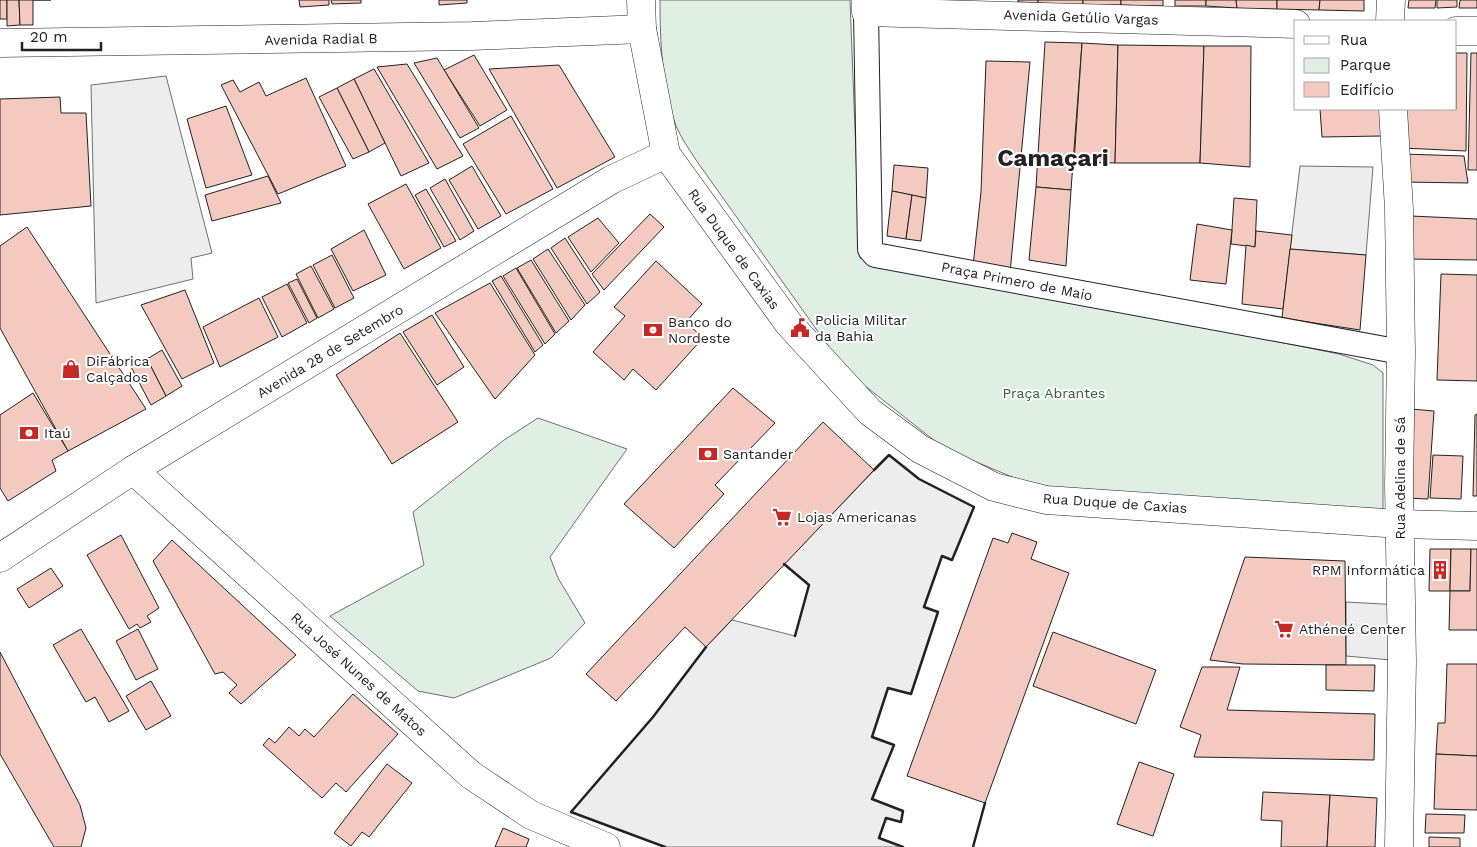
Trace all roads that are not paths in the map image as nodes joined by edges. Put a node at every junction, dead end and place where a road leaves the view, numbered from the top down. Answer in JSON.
{"nodes":[{"id":1,"x":641,"y":0,"type":"edge"},
{"id":2,"x":1391,"y":0,"type":"edge"},
{"id":3,"x":866,"y":6,"type":"edge"},
{"id":4,"x":1390,"y":20,"type":"edge"},
{"id":5,"x":1294,"y":24,"type":"edge"},
{"id":6,"x":642,"y":28,"type":"junction"},
{"id":7,"x":1457,"y":31,"type":"edge"},
{"id":8,"x":1477,"y":31,"type":"edge"},
{"id":9,"x":0,"y":43,"type":"edge"},
{"id":10,"x":1393,"y":110,"type":"edge"},
{"id":11,"x":666,"y":154,"type":"junction"},
{"id":12,"x":1400,"y":352,"type":"junction"},
{"id":13,"x":133,"y":470,"type":"junction"},
{"id":14,"x":1400,"y":524,"type":"junction"},
{"id":15,"x":1477,"y":526,"type":"edge"},
{"id":16,"x":0,"y":558,"type":"edge"},
{"id":17,"x":606,"y":847,"type":"edge"},
{"id":18,"x":1399,"y":847,"type":"edge"}],
"edges":[{"from":1,"to":6,"type":"main road","name":"Rua Duque de Caxias"},
{"from":2,"to":4,"type":"main road"},
{"from":3,"to":5,"type":"main road","name":"Avenida Getúlio Vargas"},
{"from":3,"to":12,"type":"street","name":"Praça Primero de Maio"},
{"from":6,"to":9,"type":"main road","name":"Avenida Radial B"},
{"from":6,"to":11,"type":"main road","name":"Rua Duque de Caxias"},
{"from":7,"to":8,"type":"main road"},
{"from":10,"to":12,"type":"main road","name":"Rua Adelina de Sá"},
{"from":11,"to":13,"type":"main road","name":"Avenida 28 de Setembro"},
{"from":11,"to":14,"type":"main road","name":"Rua Duque de Caxias"},
{"from":12,"to":14,"type":"main road","name":"Rua Adelina de Sá"},
{"from":13,"to":16,"type":"main road","name":"Avenida 28 de Setembro"},
{"from":13,"to":17,"type":"main road","name":"Rua José Nunes de Matos"},
{"from":14,"to":15,"type":"main road","name":"Rua Duque de Caxias"},
{"from":14,"to":18,"type":"main road","name":"Rua Adelina de Sá"}]}
